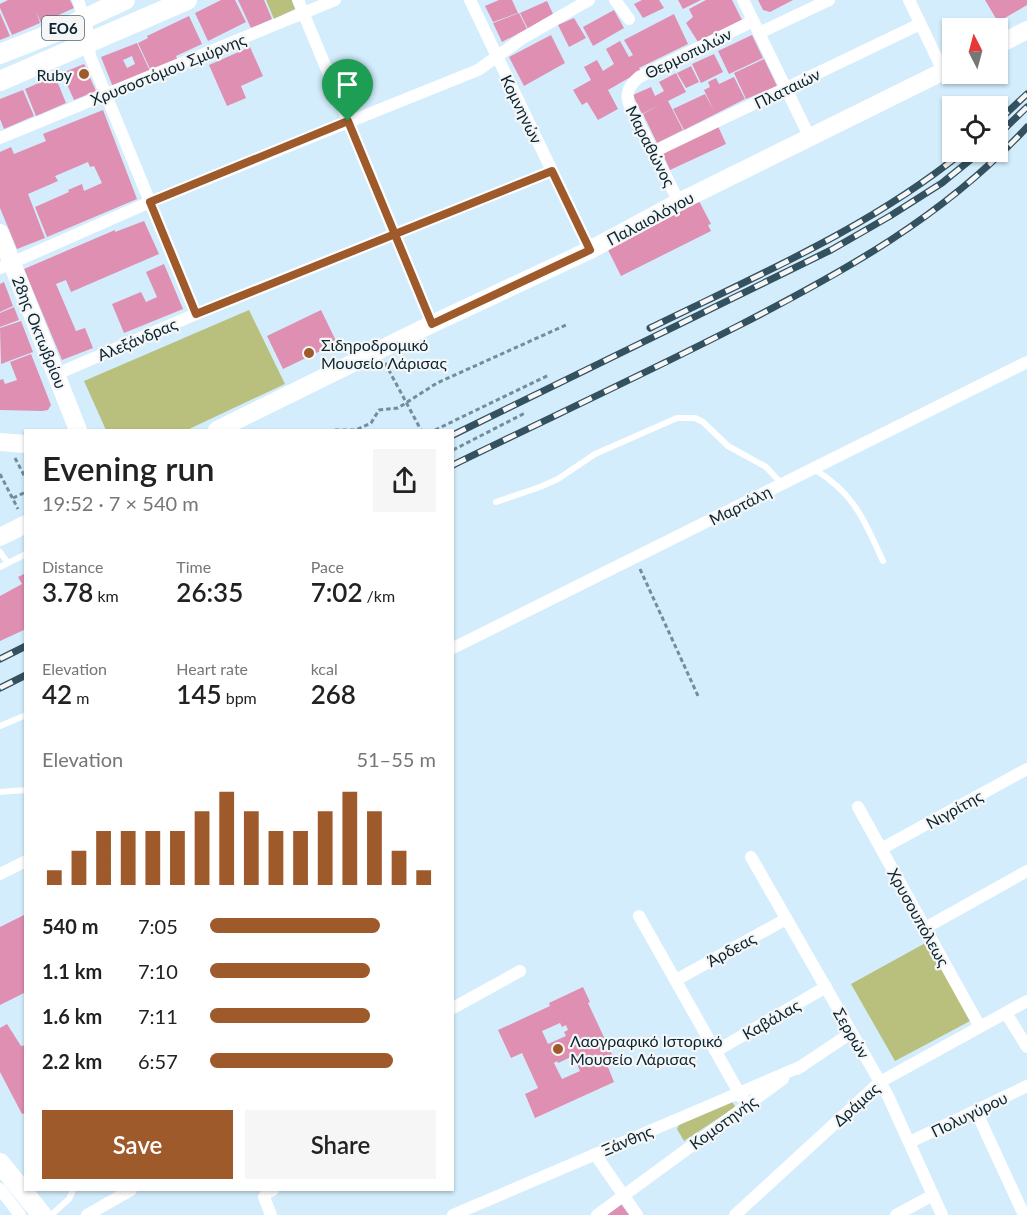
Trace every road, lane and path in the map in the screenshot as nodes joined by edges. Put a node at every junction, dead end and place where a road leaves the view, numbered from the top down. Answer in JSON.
{"nodes":[{"id":1,"x":78,"y":0,"type":"edge"},
{"id":2,"x":125,"y":0,"type":"edge"},
{"id":3,"x":187,"y":0,"type":"edge"},
{"id":4,"x":298,"y":0,"type":"edge"},
{"id":5,"x":335,"y":0,"type":"edge"},
{"id":6,"x":470,"y":0,"type":"edge"},
{"id":7,"x":589,"y":0,"type":"edge"},
{"id":8,"x":615,"y":0,"type":"edge"},
{"id":9,"x":743,"y":0,"type":"edge"},
{"id":10,"x":829,"y":0,"type":"edge"},
{"id":11,"x":909,"y":0,"type":"edge"},
{"id":12,"x":303,"y":13,"type":"junction"},
{"id":13,"x":85,"y":19,"type":"junction"},
{"id":14,"x":629,"y":19,"type":"dead end"},
{"id":15,"x":920,"y":24,"type":"junction"},
{"id":16,"x":756,"y":27,"type":"junction"},
{"id":17,"x":1027,"y":30,"type":"edge"},
{"id":18,"x":1008,"y":40,"type":"edge"},
{"id":19,"x":88,"y":44,"type":"junction"},
{"id":20,"x":0,"y":54,"type":"edge"},
{"id":21,"x":497,"y":57,"type":"junction"},
{"id":22,"x":942,"y":59,"type":"edge"},
{"id":23,"x":942,"y":72,"type":"edge"},
{"id":24,"x":0,"y":81,"type":"edge"},
{"id":25,"x":785,"y":89,"type":"junction"},
{"id":26,"x":628,"y":90,"type":"joint"},
{"id":27,"x":106,"y":95,"type":"junction"},
{"id":28,"x":348,"y":121,"type":"junction"},
{"id":29,"x":0,"y":138,"type":"edge"},
{"id":30,"x":810,"y":138,"type":"junction"},
{"id":31,"x":653,"y":152,"type":"junction"},
{"id":32,"x":552,"y":171,"type":"junction"},
{"id":33,"x":150,"y":202,"type":"junction"},
{"id":34,"x":679,"y":202,"type":"junction"},
{"id":35,"x":0,"y":233,"type":"edge"},
{"id":36,"x":395,"y":234,"type":"junction"},
{"id":37,"x":590,"y":250,"type":"junction"},
{"id":38,"x":6,"y":265,"type":"edge"},
{"id":39,"x":196,"y":314,"type":"junction"},
{"id":40,"x":432,"y":324,"type":"junction"},
{"id":41,"x":566,"y":325,"type":"dead end"},
{"id":42,"x":378,"y":350,"type":"junction"},
{"id":43,"x":1027,"y":362,"type":"edge"},
{"id":44,"x":57,"y":374,"type":"junction"},
{"id":45,"x":549,"y":375,"type":"dead end"},
{"id":46,"x":406,"y":403,"type":"junction"},
{"id":47,"x":525,"y":412,"type":"dead end"},
{"id":48,"x":78,"y":429,"type":"edge"},
{"id":49,"x":219,"y":429,"type":"edge"},
{"id":50,"x":358,"y":429,"type":"edge"},
{"id":51,"x":420,"y":429,"type":"edge"},
{"id":52,"x":437,"y":429,"type":"edge"},
{"id":53,"x":0,"y":442,"type":"edge"},
{"id":54,"x":454,"y":449,"type":"edge"},
{"id":55,"x":20,"y":450,"type":"edge"},
{"id":56,"x":24,"y":469,"type":"edge"},
{"id":57,"x":814,"y":469,"type":"junction"},
{"id":58,"x":0,"y":474,"type":"edge"},
{"id":59,"x":782,"y":484,"type":"junction"},
{"id":60,"x":6,"y":486,"type":"junction"},
{"id":61,"x":0,"y":489,"type":"edge"},
{"id":62,"x":24,"y":493,"type":"edge"},
{"id":63,"x":13,"y":498,"type":"junction"},
{"id":64,"x":496,"y":502,"type":"dead end"},
{"id":65,"x":23,"y":519,"type":"edge"},
{"id":66,"x":0,"y":537,"type":"edge"},
{"id":67,"x":0,"y":552,"type":"edge"},
{"id":68,"x":24,"y":555,"type":"edge"},
{"id":69,"x":634,"y":558,"type":"junction"},
{"id":70,"x":884,"y":561,"type":"dead end"},
{"id":71,"x":8,"y":563,"type":"junction"},
{"id":72,"x":0,"y":567,"type":"edge"},
{"id":73,"x":454,"y":648,"type":"edge"},
{"id":74,"x":699,"y":698,"type":"dead end"},
{"id":75,"x":24,"y":716,"type":"edge"},
{"id":76,"x":0,"y":726,"type":"edge"},
{"id":77,"x":1027,"y":769,"type":"edge"},
{"id":78,"x":24,"y":790,"type":"edge"},
{"id":79,"x":0,"y":792,"type":"edge"},
{"id":80,"x":858,"y":807,"type":"dead end"},
{"id":81,"x":882,"y":849,"type":"junction"},
{"id":82,"x":751,"y":856,"type":"dead end"},
{"id":83,"x":24,"y":862,"type":"edge"},
{"id":84,"x":1027,"y":871,"type":"edge"},
{"id":85,"x":0,"y":874,"type":"edge"},
{"id":86,"x":639,"y":916,"type":"dead end"},
{"id":87,"x":786,"y":919,"type":"junction"},
{"id":88,"x":925,"y":928,"type":"junction"},
{"id":89,"x":520,"y":971,"type":"dead end"},
{"id":90,"x":676,"y":980,"type":"junction"},
{"id":91,"x":826,"y":987,"type":"junction"},
{"id":92,"x":1027,"y":1001,"type":"edge"},
{"id":93,"x":454,"y":1007,"type":"edge"},
{"id":94,"x":1006,"y":1013,"type":"junction"},
{"id":95,"x":980,"y":1027,"type":"junction"},
{"id":96,"x":851,"y":1033,"type":"junction"},
{"id":97,"x":1027,"y":1047,"type":"edge"},
{"id":98,"x":716,"y":1051,"type":"junction"},
{"id":99,"x":802,"y":1066,"type":"junction"},
{"id":100,"x":880,"y":1082,"type":"junction"},
{"id":101,"x":1027,"y":1086,"type":"edge"},
{"id":102,"x":738,"y":1092,"type":"junction"},
{"id":103,"x":746,"y":1104,"type":"junction"},
{"id":104,"x":976,"y":1111,"type":"junction"},
{"id":105,"x":910,"y":1142,"type":"junction"},
{"id":106,"x":595,"y":1154,"type":"junction"},
{"id":107,"x":0,"y":1163,"type":"edge"},
{"id":108,"x":0,"y":1189,"type":"edge"},
{"id":109,"x":73,"y":1191,"type":"edge"},
{"id":110,"x":129,"y":1191,"type":"edge"},
{"id":111,"x":270,"y":1191,"type":"edge"},
{"id":112,"x":24,"y":1193,"type":"junction"},
{"id":113,"x":625,"y":1195,"type":"junction"},
{"id":114,"x":933,"y":1195,"type":"junction"},
{"id":115,"x":20,"y":1215,"type":"edge"},
{"id":116,"x":42,"y":1215,"type":"edge"},
{"id":117,"x":51,"y":1215,"type":"edge"},
{"id":118,"x":87,"y":1215,"type":"edge"},
{"id":119,"x":271,"y":1215,"type":"edge"},
{"id":120,"x":453,"y":1215,"type":"edge"},
{"id":121,"x":597,"y":1215,"type":"edge"},
{"id":122,"x":637,"y":1215,"type":"edge"},
{"id":123,"x":735,"y":1215,"type":"edge"},
{"id":124,"x":896,"y":1215,"type":"edge"},
{"id":125,"x":942,"y":1215,"type":"edge"},
{"id":126,"x":1024,"y":1215,"type":"edge"}],
"edges":[{"from":1,"to":13,"type":"street"},
{"from":2,"to":13,"type":"main road","number":"ΕΟ6"},
{"from":3,"to":19,"type":"main road","number":"ΕΟ6"},
{"from":4,"to":12,"type":"street"},
{"from":5,"to":12,"type":"street","name":"Χρυσοστόμου Σμύρνης"},
{"from":6,"to":21,"type":"street","name":"Κομνηνών"},
{"from":7,"to":21,"type":"street"},
{"from":8,"to":14,"type":"street"},
{"from":9,"to":16,"type":"street"},
{"from":10,"to":16,"type":"street","name":"Θερμοπυλών"},
{"from":11,"to":15,"type":"street"},
{"from":12,"to":27,"type":"street","name":"Χρυσοστόμου Σμύρνης"},
{"from":12,"to":28,"type":"street"},
{"from":13,"to":19,"type":"street"},
{"from":13,"to":20,"type":"main road","number":"ΕΟ6"},
{"from":15,"to":22,"type":"street"},
{"from":15,"to":25,"type":"street","name":"Πλαταιών"},
{"from":16,"to":25,"type":"street"},
{"from":16,"to":26,"type":"street","name":"Θερμοπυλών"},
{"from":17,"to":18,"type":"street"},
{"from":19,"to":24,"type":"main road","number":"ΕΟ6"},
{"from":19,"to":27,"type":"street"},
{"from":21,"to":28,"type":"street"},
{"from":21,"to":32,"type":"street","name":"Κομνηνών"},
{"from":23,"to":30,"type":"street","name":"Παλαιολόγου"},
{"from":25,"to":30,"type":"street"},
{"from":25,"to":31,"type":"street","name":"Πλαταιών"},
{"from":26,"to":31,"type":"street","name":"Μαραθώνος"},
{"from":27,"to":29,"type":"street","name":"Χρυσοστόμου Σμύρνης"},
{"from":27,"to":33,"type":"street"},
{"from":28,"to":33,"type":"street"},
{"from":28,"to":36,"type":"street"},
{"from":30,"to":34,"type":"street","name":"Παλαιολόγου"},
{"from":31,"to":34,"type":"street","name":"Μαραθώνος"},
{"from":32,"to":36,"type":"street","name":"Αλεξάνδρας"},
{"from":32,"to":37,"type":"street","name":"Κομνηνών"},
{"from":33,"to":38,"type":"street"},
{"from":33,"to":39,"type":"street"},
{"from":34,"to":37,"type":"street","name":"Παλαιολόγου"},
{"from":35,"to":38,"type":"street","name":"28ης Οκτωβρίου"},
{"from":36,"to":39,"type":"street","name":"Αλεξάνδρας"},
{"from":36,"to":40,"type":"street"},
{"from":37,"to":40,"type":"street","name":"Παλαιολόγου"},
{"from":38,"to":44,"type":"street","name":"28ης Οκτωβρίου"},
{"from":39,"to":44,"type":"street","name":"Αλεξάνδρας"},
{"from":40,"to":42,"type":"street","name":"Παλαιολόγου"},
{"from":41,"to":46,"type":"path"},
{"from":42,"to":46,"type":"path"},
{"from":42,"to":49,"type":"street","name":"Παλαιολόγου"},
{"from":43,"to":57,"type":"street","name":"Μαρτάλη"},
{"from":44,"to":48,"type":"street","name":"28ης Οκτωβρίου"},
{"from":45,"to":52,"type":"path"},
{"from":46,"to":50,"type":"path"},
{"from":46,"to":51,"type":"path"},
{"from":47,"to":54,"type":"path"},
{"from":53,"to":55,"type":"street"},
{"from":55,"to":56,"type":"path"},
{"from":57,"to":59,"type":"street","name":"Μαρτάλη"},
{"from":57,"to":70,"type":"lane"},
{"from":58,"to":60,"type":"path"},
{"from":59,"to":64,"type":"lane"},
{"from":59,"to":69,"type":"street","name":"Μαρτάλη"},
{"from":60,"to":61,"type":"path"},
{"from":60,"to":63,"type":"path"},
{"from":62,"to":63,"type":"path"},
{"from":63,"to":65,"type":"path"},
{"from":65,"to":66,"type":"street"},
{"from":67,"to":71,"type":"lane"},
{"from":68,"to":71,"type":"lane"},
{"from":69,"to":73,"type":"street","name":"Μαρτάλη"},
{"from":69,"to":74,"type":"path"},
{"from":71,"to":72,"type":"lane"},
{"from":75,"to":76,"type":"lane"},
{"from":77,"to":81,"type":"street","name":"Νιγρίτης"},
{"from":78,"to":79,"type":"lane"},
{"from":80,"to":81,"type":"street","name":"Χρυσουπόλεως"},
{"from":81,"to":88,"type":"street","name":"Χρυσουπόλεως"},
{"from":82,"to":87,"type":"street","name":"Σερρών"},
{"from":83,"to":85,"type":"street"},
{"from":84,"to":88,"type":"street"},
{"from":86,"to":90,"type":"street"},
{"from":87,"to":90,"type":"street","name":"Άρδεας"},
{"from":87,"to":91,"type":"street","name":"Σερρών"},
{"from":88,"to":95,"type":"street","name":"Χρυσουπόλεως"},
{"from":89,"to":93,"type":"street"},
{"from":90,"to":98,"type":"street"},
{"from":91,"to":96,"type":"street","name":"Σερρών"},
{"from":91,"to":98,"type":"street","name":"Καβάλας"},
{"from":92,"to":94,"type":"street","name":"Δράμας"},
{"from":94,"to":95,"type":"street","name":"Δράμας"},
{"from":94,"to":97,"type":"street"},
{"from":95,"to":100,"type":"street","name":"Δράμας"},
{"from":96,"to":99,"type":"street","name":"Κομοτηνής"},
{"from":96,"to":100,"type":"street","name":"Σερρών"},
{"from":98,"to":102,"type":"street"},
{"from":99,"to":102,"type":"street","name":"Ξάνθης"},
{"from":99,"to":103,"type":"street","name":"Κομοτηνής"},
{"from":100,"to":105,"type":"street","name":"Σερρών"},
{"from":100,"to":123,"type":"street","name":"Δράμας"},
{"from":101,"to":104,"type":"street","name":"Πολυγύρου"},
{"from":102,"to":103,"type":"street"},
{"from":102,"to":106,"type":"street","name":"Ξάνθης"},
{"from":103,"to":113,"type":"street","name":"Κομοτηνής"},
{"from":104,"to":105,"type":"street","name":"Πολυγύρου"},
{"from":104,"to":126,"type":"street"},
{"from":105,"to":114,"type":"street","name":"Σερρών"},
{"from":106,"to":113,"type":"street"},
{"from":106,"to":120,"type":"street","name":"Ξάνθης"},
{"from":107,"to":112,"type":"main road"},
{"from":108,"to":115,"type":"street"},
{"from":109,"to":117,"type":"lane"},
{"from":110,"to":118,"type":"street"},
{"from":111,"to":119,"type":"street"},
{"from":112,"to":115,"type":"street"},
{"from":112,"to":116,"type":"main road"},
{"from":113,"to":121,"type":"street","name":"Κομοτηνής"},
{"from":113,"to":122,"type":"street"},
{"from":114,"to":124,"type":"street"},
{"from":114,"to":125,"type":"street","name":"Σερρών"}]}
